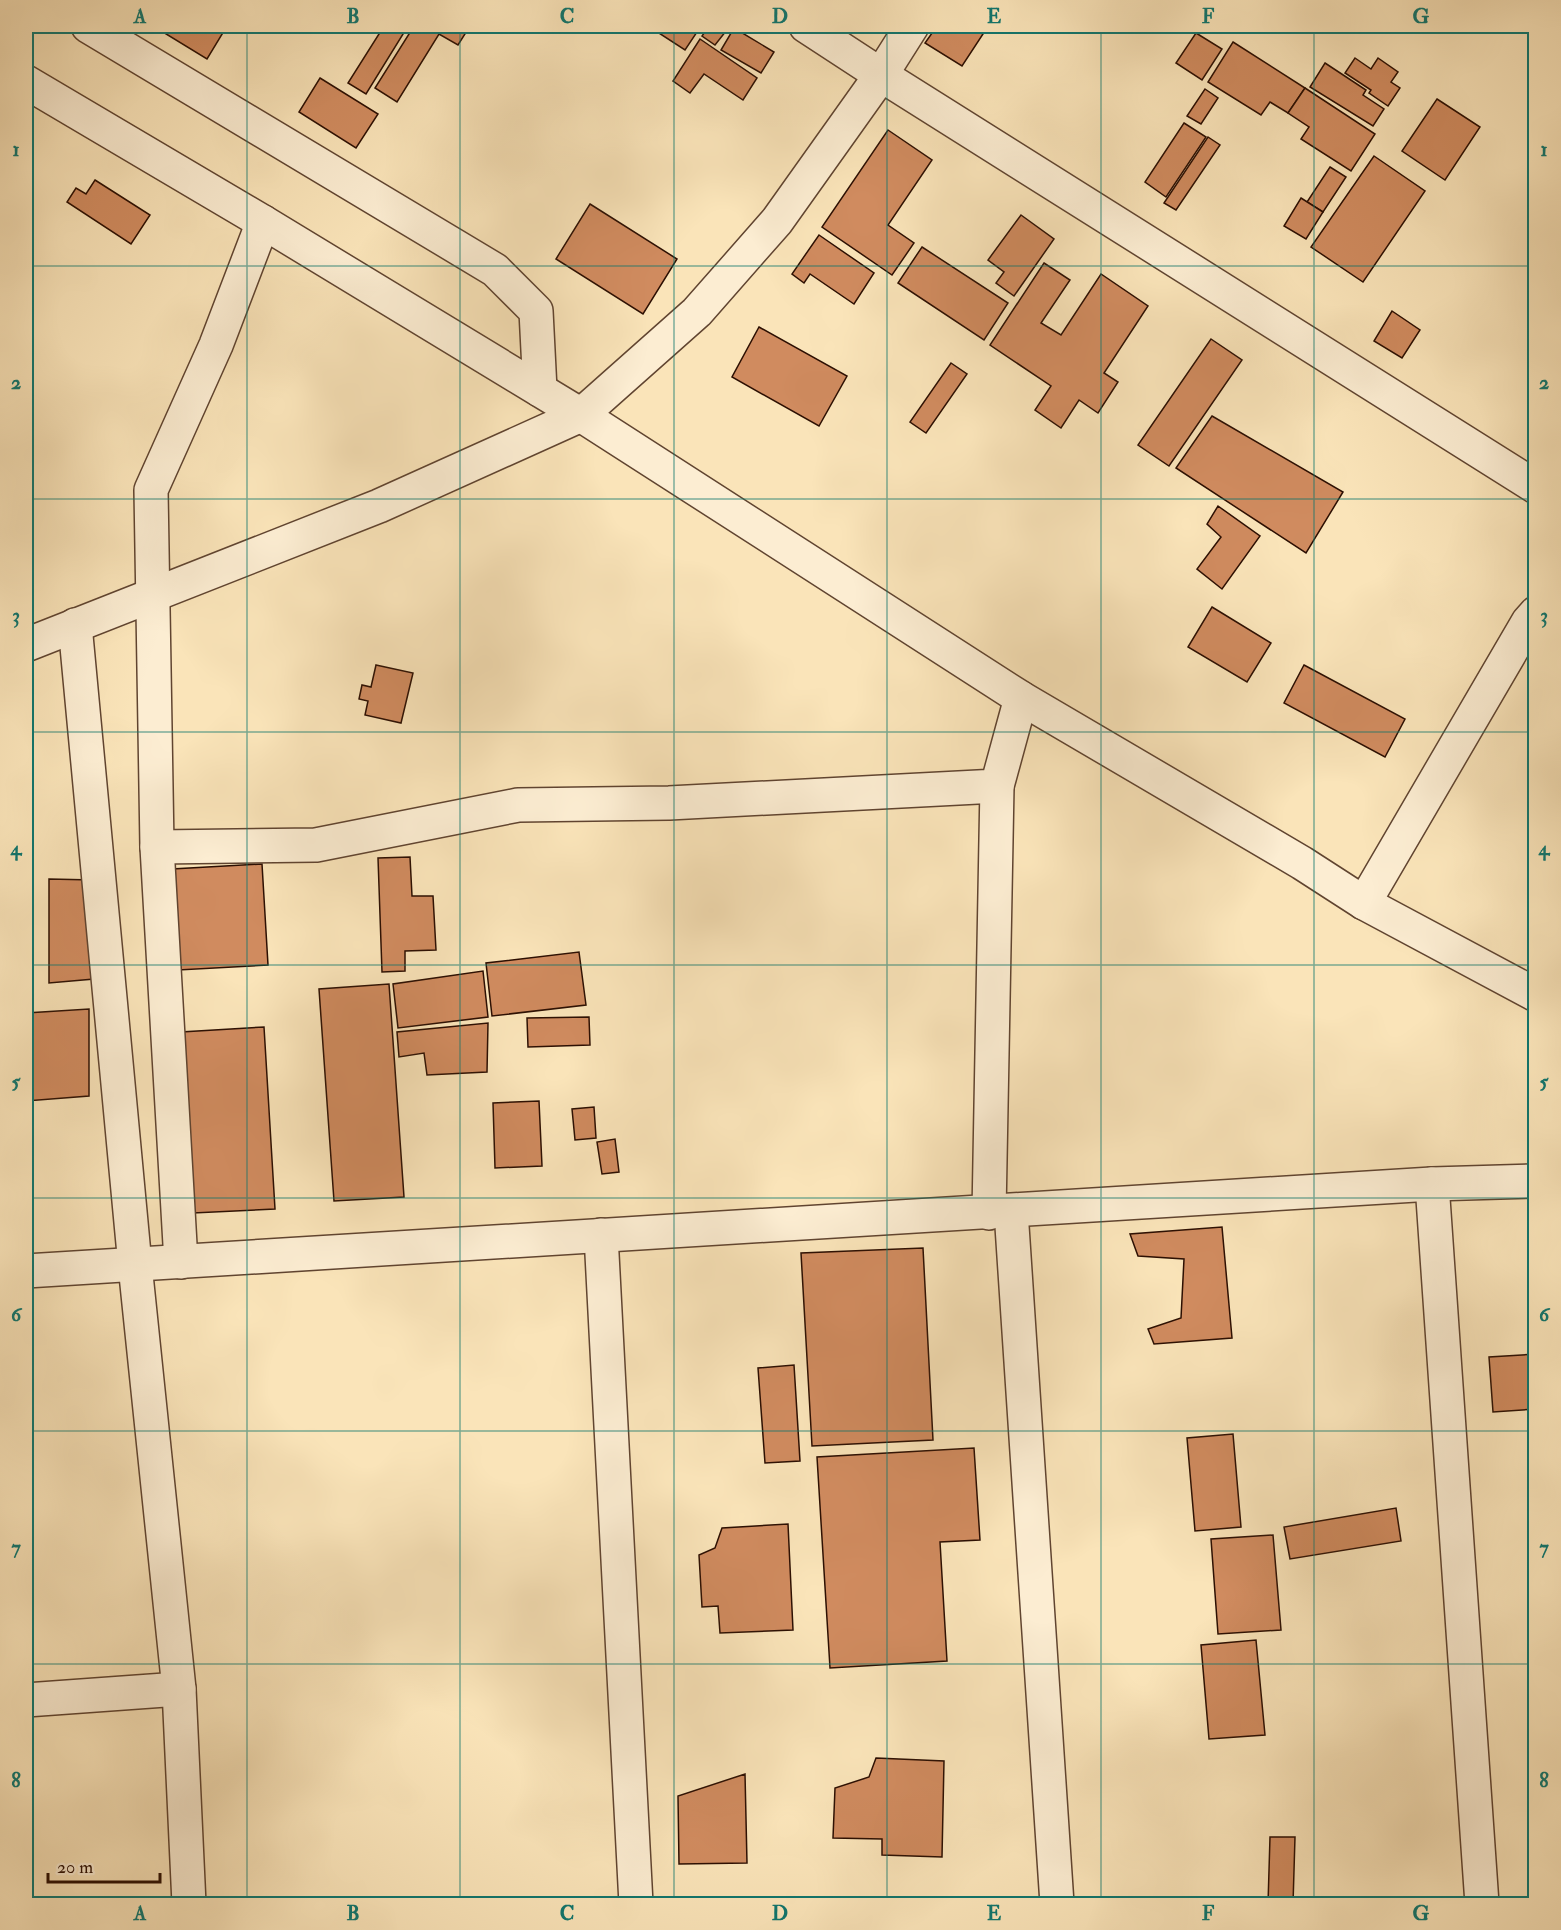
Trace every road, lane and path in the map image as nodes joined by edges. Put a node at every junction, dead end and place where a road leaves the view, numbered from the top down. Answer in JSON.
{"nodes":[{"id":1,"x":88,"y":26,"type":"edge"},
{"id":2,"x":806,"y":26,"type":"edge"},
{"id":3,"x":912,"y":26,"type":"edge"},
{"id":4,"x":881,"y":75,"type":"junction"},
{"id":5,"x":26,"y":82,"type":"edge"},
{"id":6,"x":263,"y":222,"type":"junction"},
{"id":7,"x":540,"y":390,"type":"junction"},
{"id":8,"x":581,"y":415,"type":"junction"},
{"id":9,"x":1536,"y":487,"type":"edge"},
{"id":10,"x":152,"y":595,"type":"junction"},
{"id":11,"x":1536,"y":613,"type":"edge"},
{"id":12,"x":75,"y":625,"type":"junction"},
{"id":13,"x":26,"y":645,"type":"edge"},
{"id":14,"x":1022,"y":698,"type":"junction"},
{"id":15,"x":997,"y":786,"type":"junction"},
{"id":16,"x":157,"y":847,"type":"junction"},
{"id":17,"x":1364,"y":903,"type":"junction"},
{"id":18,"x":1536,"y":995,"type":"edge"},
{"id":19,"x":1536,"y":1180,"type":"edge"},
{"id":20,"x":1432,"y":1184,"type":"junction"},
{"id":21,"x":1000,"y":1212,"type":"junction"},
{"id":22,"x":602,"y":1235,"type":"junction"},
{"id":23,"x":181,"y":1262,"type":"junction"},
{"id":24,"x":135,"y":1265,"type":"junction"},
{"id":25,"x":26,"y":1271,"type":"edge"},
{"id":26,"x":178,"y":1689,"type":"junction"},
{"id":27,"x":26,"y":1700,"type":"edge"},
{"id":28,"x":189,"y":1905,"type":"edge"},
{"id":29,"x":636,"y":1905,"type":"edge"},
{"id":30,"x":1057,"y":1905,"type":"edge"},
{"id":31,"x":1482,"y":1905,"type":"edge"}],
"edges":[{"from":1,"to":7,"type":"street"},
{"from":2,"to":4,"type":"street"},
{"from":3,"to":4,"type":"street"},
{"from":4,"to":8,"type":"street"},
{"from":4,"to":9,"type":"street"},
{"from":5,"to":6,"type":"street"},
{"from":6,"to":7,"type":"street"},
{"from":6,"to":10,"type":"street"},
{"from":7,"to":8,"type":"street"},
{"from":8,"to":10,"type":"street"},
{"from":8,"to":14,"type":"street"},
{"from":10,"to":12,"type":"street"},
{"from":10,"to":16,"type":"street"},
{"from":11,"to":17,"type":"street"},
{"from":12,"to":13,"type":"street"},
{"from":12,"to":24,"type":"street"},
{"from":14,"to":15,"type":"street"},
{"from":14,"to":17,"type":"street"},
{"from":15,"to":16,"type":"street"},
{"from":15,"to":21,"type":"street"},
{"from":16,"to":23,"type":"street"},
{"from":17,"to":18,"type":"street"},
{"from":19,"to":20,"type":"street"},
{"from":20,"to":21,"type":"street"},
{"from":20,"to":31,"type":"street"},
{"from":21,"to":22,"type":"street"},
{"from":21,"to":30,"type":"street"},
{"from":22,"to":23,"type":"street"},
{"from":22,"to":29,"type":"street"},
{"from":23,"to":24,"type":"street"},
{"from":24,"to":25,"type":"street"},
{"from":24,"to":26,"type":"street"},
{"from":26,"to":27,"type":"street"},
{"from":26,"to":28,"type":"street"}]}
